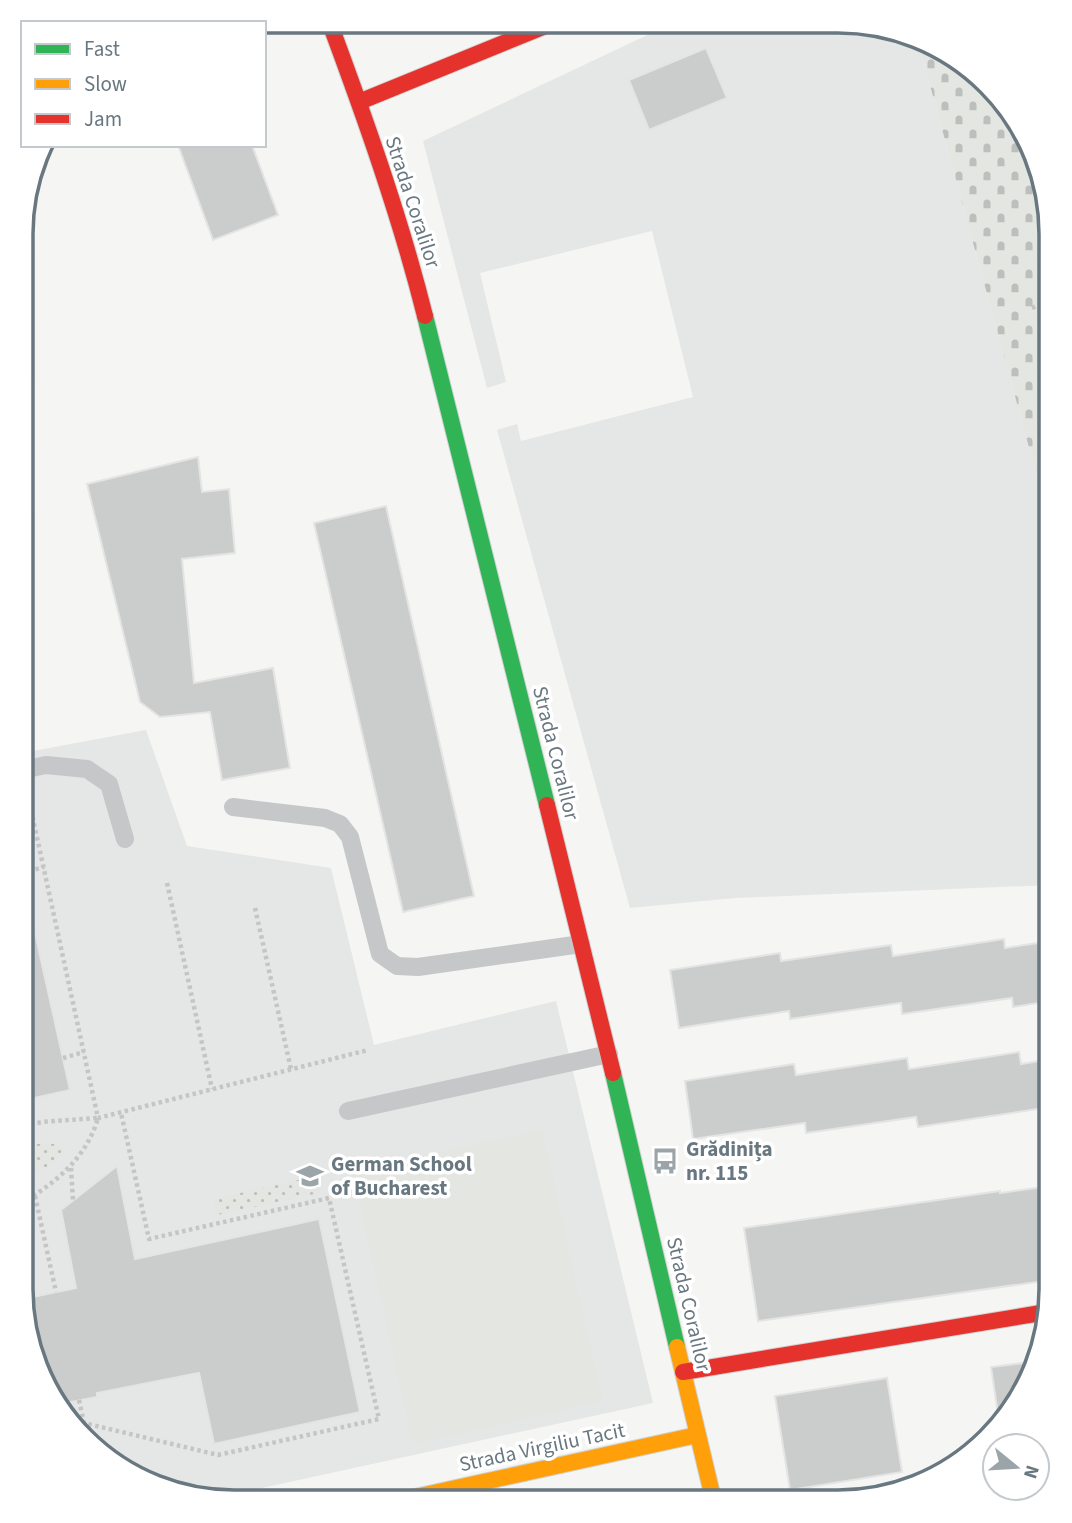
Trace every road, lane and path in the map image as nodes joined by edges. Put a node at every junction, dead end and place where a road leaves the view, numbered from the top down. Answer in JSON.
{"nodes":[{"id":1,"x":333,"y":33,"type":"edge"},
{"id":2,"x":528,"y":33,"type":"edge"},
{"id":3,"x":359,"y":102,"type":"junction"},
{"id":4,"x":1039,"y":305,"type":"edge"},
{"id":5,"x":1032,"y":308,"type":"dead end"},
{"id":6,"x":33,"y":768,"type":"edge"},
{"id":7,"x":233,"y":807,"type":"dead end"},
{"id":8,"x":33,"y":816,"type":"edge"},
{"id":9,"x":35,"y":825,"type":"joint"},
{"id":10,"x":125,"y":839,"type":"dead end"},
{"id":11,"x":44,"y":867,"type":"junction"},
{"id":12,"x":33,"y":870,"type":"edge"},
{"id":13,"x":167,"y":883,"type":"dead end"},
{"id":14,"x":255,"y":908,"type":"dead end"},
{"id":15,"x":581,"y":944,"type":"junction"},
{"id":16,"x":368,"y":1050,"type":"dead end"},
{"id":17,"x":84,"y":1052,"type":"junction"},
{"id":18,"x":609,"y":1054,"type":"junction"},
{"id":19,"x":63,"y":1058,"type":"dead end"},
{"id":20,"x":291,"y":1069,"type":"junction"},
{"id":21,"x":212,"y":1089,"type":"junction"},
{"id":22,"x":348,"y":1111,"type":"dead end"},
{"id":23,"x":121,"y":1113,"type":"junction"},
{"id":24,"x":98,"y":1118,"type":"junction"},
{"id":25,"x":33,"y":1124,"type":"edge"},
{"id":26,"x":71,"y":1167,"type":"junction"},
{"id":27,"x":35,"y":1196,"type":"joint"},
{"id":28,"x":73,"y":1201,"type":"dead end"},
{"id":29,"x":56,"y":1292,"type":"dead end"},
{"id":30,"x":1037,"y":1314,"type":"edge"},
{"id":31,"x":683,"y":1371,"type":"junction"},
{"id":32,"x":79,"y":1401,"type":"dead end"},
{"id":33,"x":697,"y":1435,"type":"junction"},
{"id":34,"x":447,"y":1490,"type":"edge"},
{"id":35,"x":710,"y":1490,"type":"edge"}],
"edges":[{"from":1,"to":3,"type":"street","name":"Strada Coralilor"},
{"from":2,"to":3,"type":"street"},
{"from":3,"to":15,"type":"street","name":"Strada Coralilor"},
{"from":4,"to":5,"type":"path"},
{"from":6,"to":10,"type":"lane"},
{"from":7,"to":15,"type":"lane"},
{"from":8,"to":9,"type":"path"},
{"from":9,"to":11,"type":"path"},
{"from":11,"to":12,"type":"path"},
{"from":11,"to":17,"type":"path"},
{"from":13,"to":21,"type":"path"},
{"from":14,"to":20,"type":"path"},
{"from":15,"to":18,"type":"street","name":"Strada Coralilor"},
{"from":16,"to":20,"type":"path"},
{"from":17,"to":19,"type":"path"},
{"from":17,"to":24,"type":"path"},
{"from":18,"to":22,"type":"lane"},
{"from":18,"to":31,"type":"street","name":"Strada Coralilor"},
{"from":20,"to":21,"type":"path"},
{"from":21,"to":23,"type":"path"},
{"from":23,"to":24,"type":"path"},
{"from":23,"to":32,"type":"path"},
{"from":24,"to":25,"type":"path"},
{"from":24,"to":26,"type":"path"},
{"from":26,"to":27,"type":"path"},
{"from":26,"to":28,"type":"path"},
{"from":27,"to":29,"type":"path"},
{"from":30,"to":31,"type":"street"},
{"from":31,"to":33,"type":"street","name":"Strada Coralilor"},
{"from":33,"to":34,"type":"street","name":"Strada Virgiliu Tacit"},
{"from":33,"to":35,"type":"street","name":"Strada Coralilor"}]}
